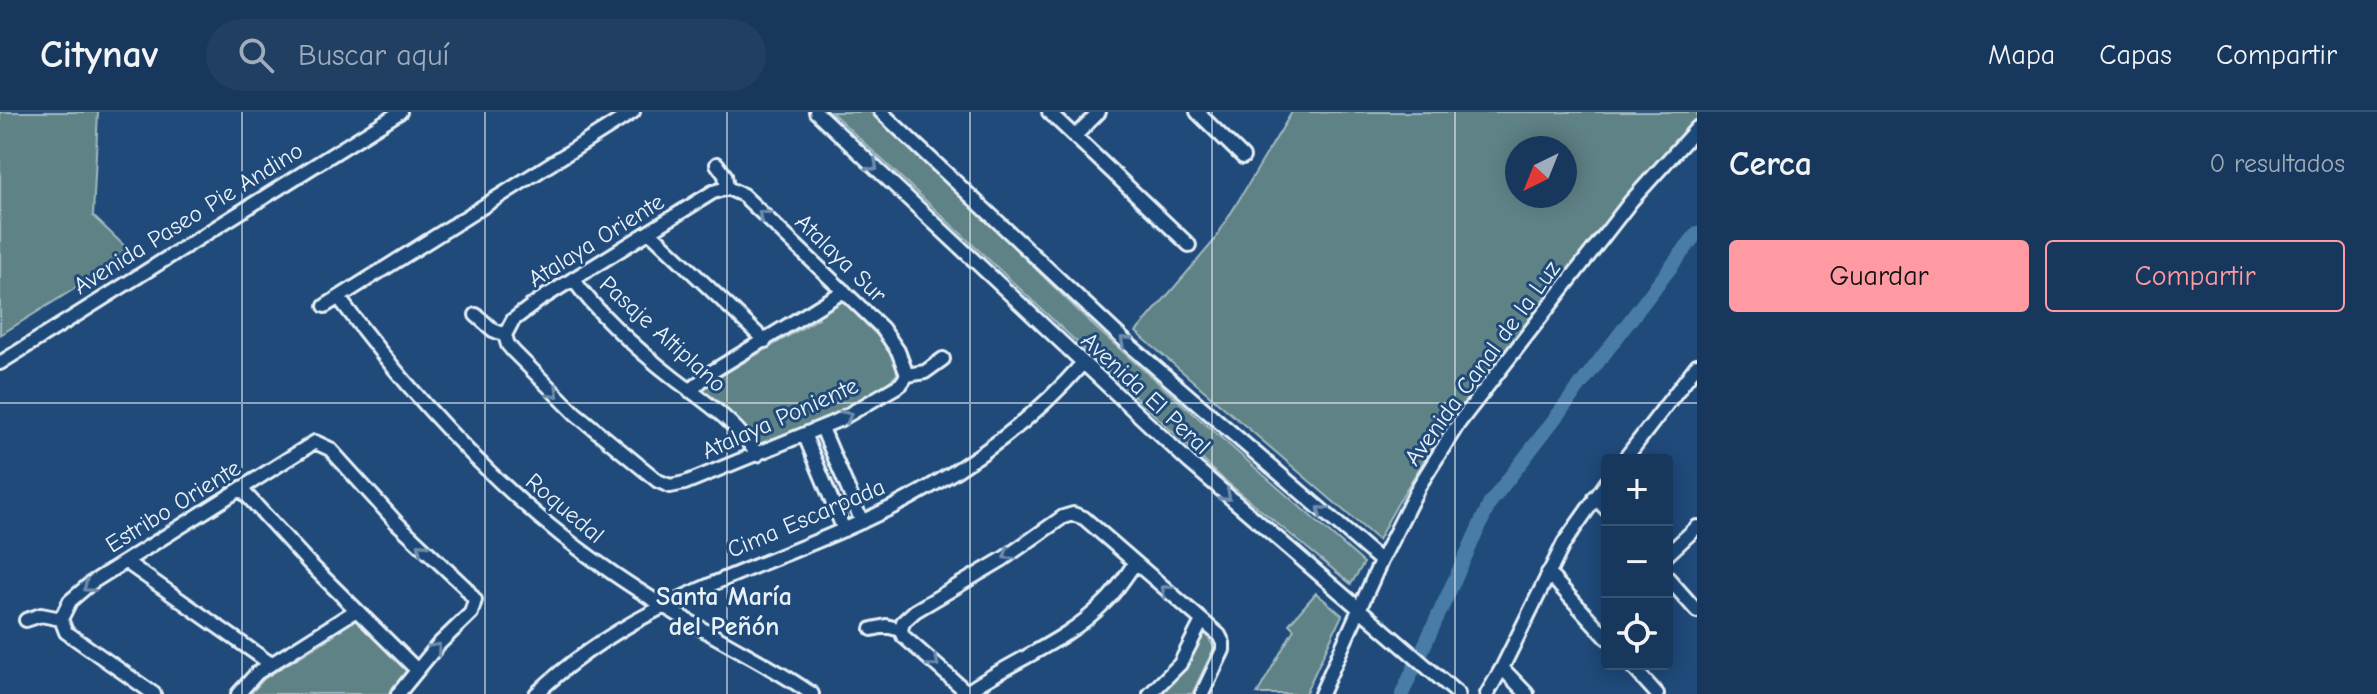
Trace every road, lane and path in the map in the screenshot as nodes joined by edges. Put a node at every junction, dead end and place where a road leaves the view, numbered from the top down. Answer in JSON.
{"nodes":[{"id":1,"x":400,"y":112,"type":"edge"},
{"id":2,"x":633,"y":112,"type":"edge"},
{"id":3,"x":816,"y":112,"type":"edge"},
{"id":4,"x":881,"y":112,"type":"edge"},
{"id":5,"x":1049,"y":112,"type":"edge"},
{"id":6,"x":1099,"y":112,"type":"edge"},
{"id":7,"x":1197,"y":112,"type":"edge"},
{"id":8,"x":1697,"y":128,"type":"edge"},
{"id":9,"x":1075,"y":136,"type":"junction"},
{"id":10,"x":1243,"y":157,"type":"dead end"},
{"id":11,"x":717,"y":164,"type":"dead end"},
{"id":12,"x":727,"y":188,"type":"junction"},
{"id":13,"x":650,"y":232,"type":"junction"},
{"id":14,"x":1189,"y":245,"type":"dead end"},
{"id":15,"x":573,"y":279,"type":"junction"},
{"id":16,"x":844,"y":291,"type":"junction"},
{"id":17,"x":339,"y":298,"type":"junction"},
{"id":18,"x":325,"y":306,"type":"dead end"},
{"id":19,"x":476,"y":315,"type":"dead end"},
{"id":20,"x":505,"y":335,"type":"junction"},
{"id":21,"x":765,"y":341,"type":"junction"},
{"id":22,"x":943,"y":359,"type":"dead end"},
{"id":23,"x":0,"y":363,"type":"edge"},
{"id":24,"x":1082,"y":364,"type":"junction"},
{"id":25,"x":1697,"y":365,"type":"edge"},
{"id":26,"x":907,"y":375,"type":"junction"},
{"id":27,"x":690,"y":391,"type":"junction"},
{"id":28,"x":822,"y":428,"type":"junction"},
{"id":29,"x":805,"y":436,"type":"junction"},
{"id":30,"x":1629,"y":454,"type":"edge"},
{"id":31,"x":757,"y":455,"type":"junction"},
{"id":32,"x":241,"y":489,"type":"junction"},
{"id":33,"x":1601,"y":490,"type":"edge"},
{"id":34,"x":1595,"y":497,"type":"junction"},
{"id":35,"x":1601,"y":504,"type":"edge"},
{"id":36,"x":862,"y":522,"type":"junction"},
{"id":37,"x":1697,"y":527,"type":"edge"},
{"id":38,"x":844,"y":530,"type":"junction"},
{"id":39,"x":1673,"y":549,"type":"edge"},
{"id":40,"x":1381,"y":561,"type":"junction"},
{"id":41,"x":126,"y":562,"type":"junction"},
{"id":42,"x":1135,"y":563,"type":"junction"},
{"id":43,"x":1548,"y":573,"type":"junction"},
{"id":44,"x":1673,"y":584,"type":"edge"},
{"id":45,"x":663,"y":606,"type":"junction"},
{"id":46,"x":1361,"y":609,"type":"junction"},
{"id":47,"x":355,"y":611,"type":"junction"},
{"id":48,"x":1697,"y":611,"type":"edge"},
{"id":49,"x":26,"y":620,"type":"dead end"},
{"id":50,"x":61,"y":621,"type":"junction"},
{"id":51,"x":1202,"y":621,"type":"junction"},
{"id":52,"x":872,"y":629,"type":"dead end"},
{"id":53,"x":901,"y":630,"type":"junction"},
{"id":54,"x":1601,"y":631,"type":"edge"},
{"id":55,"x":271,"y":664,"type":"junction"},
{"id":56,"x":1502,"y":668,"type":"junction"},
{"id":57,"x":417,"y":670,"type":"junction"},
{"id":58,"x":1635,"y":670,"type":"edge"},
{"id":59,"x":968,"y":693,"type":"edge"},
{"id":60,"x":154,"y":694,"type":"edge"},
{"id":61,"x":238,"y":694,"type":"edge"},
{"id":62,"x":398,"y":694,"type":"edge"},
{"id":63,"x":536,"y":694,"type":"edge"},
{"id":64,"x":812,"y":694,"type":"edge"},
{"id":65,"x":1150,"y":694,"type":"edge"},
{"id":66,"x":1202,"y":694,"type":"edge"},
{"id":67,"x":1321,"y":694,"type":"edge"},
{"id":68,"x":1458,"y":694,"type":"edge"},
{"id":69,"x":1487,"y":694,"type":"edge"},
{"id":70,"x":1527,"y":694,"type":"edge"},
{"id":71,"x":1657,"y":694,"type":"edge"}],
"edges":[{"from":1,"to":23,"type":"street","name":"Avenida Paseo Pie Andino"},
{"from":2,"to":17,"type":"street"},
{"from":3,"to":24,"type":"street","name":"Avenida El Peral","one_way":true},
{"from":40,"to":4,"type":"street","name":"Avenida El Peral","one_way":true},
{"from":5,"to":9,"type":"street"},
{"from":6,"to":9,"type":"street"},
{"from":7,"to":10,"type":"street"},
{"from":8,"to":40,"type":"street","name":"Avenida Canal de la Luz"},
{"from":9,"to":14,"type":"street"},
{"from":11,"to":12,"type":"street"},
{"from":12,"to":13,"type":"street","name":"Atalaya Oriente"},
{"from":16,"to":12,"type":"street","name":"Atalaya Sur","one_way":true},
{"from":13,"to":15,"type":"street","name":"Atalaya Oriente"},
{"from":13,"to":21,"type":"street"},
{"from":15,"to":20,"type":"street","name":"Atalaya Oriente"},
{"from":15,"to":27,"type":"street","name":"Pasaje Altiplano"},
{"from":16,"to":21,"type":"street"},
{"from":16,"to":26,"type":"street","name":"Atalaya Sur"},
{"from":17,"to":18,"type":"street"},
{"from":17,"to":45,"type":"street","name":"Roquedal"},
{"from":19,"to":20,"type":"street"},
{"from":20,"to":31,"type":"street","name":"Atalaya Poniente","one_way":true},
{"from":21,"to":27,"type":"street"},
{"from":22,"to":26,"type":"street","name":"Atalaya Poniente"},
{"from":24,"to":36,"type":"street","name":"Cima Escarpada"},
{"from":24,"to":46,"type":"street","name":"Avenida El Peral","one_way":true},
{"from":25,"to":30,"type":"street"},
{"from":28,"to":26,"type":"street","name":"Atalaya Poniente","one_way":true},
{"from":27,"to":31,"type":"street","name":"Pasaje Altiplano"},
{"from":28,"to":29,"type":"street","name":"Atalaya Poniente"},
{"from":28,"to":36,"type":"street"},
{"from":29,"to":31,"type":"street","name":"Atalaya Poniente"},
{"from":29,"to":38,"type":"street"},
{"from":32,"to":41,"type":"street","name":"Estribo Oriente"},
{"from":32,"to":47,"type":"street"},
{"from":57,"to":32,"type":"street","name":"Estribo Oriente","one_way":true},
{"from":33,"to":34,"type":"street"},
{"from":34,"to":35,"type":"street"},
{"from":34,"to":43,"type":"street"},
{"from":36,"to":38,"type":"street","name":"Cima Escarpada"},
{"from":37,"to":39,"type":"street"},
{"from":38,"to":45,"type":"street","name":"Cima Escarpada"},
{"from":40,"to":46,"type":"street","name":"Avenida Canal de la Luz"},
{"from":41,"to":50,"type":"street","name":"Estribo Oriente","one_way":true},
{"from":41,"to":55,"type":"street"},
{"from":51,"to":42,"type":"street","one_way":true},
{"from":42,"to":53,"type":"street","one_way":true},
{"from":42,"to":59,"type":"street"},
{"from":43,"to":54,"type":"street"},
{"from":43,"to":56,"type":"street"},
{"from":44,"to":48,"type":"street"},
{"from":45,"to":63,"type":"street","name":"Cima Escarpada"},
{"from":45,"to":64,"type":"street","name":"Roquedal"},
{"from":46,"to":67,"type":"street","name":"Avenida Canal de la Luz"},
{"from":46,"to":68,"type":"street","name":"Avenida El Peral"},
{"from":47,"to":55,"type":"street"},
{"from":47,"to":57,"type":"street"},
{"from":49,"to":50,"type":"street"},
{"from":50,"to":60,"type":"street"},
{"from":51,"to":65,"type":"street"},
{"from":51,"to":66,"type":"street"},
{"from":52,"to":53,"type":"street"},
{"from":53,"to":59,"type":"street","one_way":true},
{"from":55,"to":61,"type":"street"},
{"from":56,"to":69,"type":"street"},
{"from":56,"to":70,"type":"street"},
{"from":57,"to":62,"type":"street"},
{"from":58,"to":71,"type":"street"}]}
